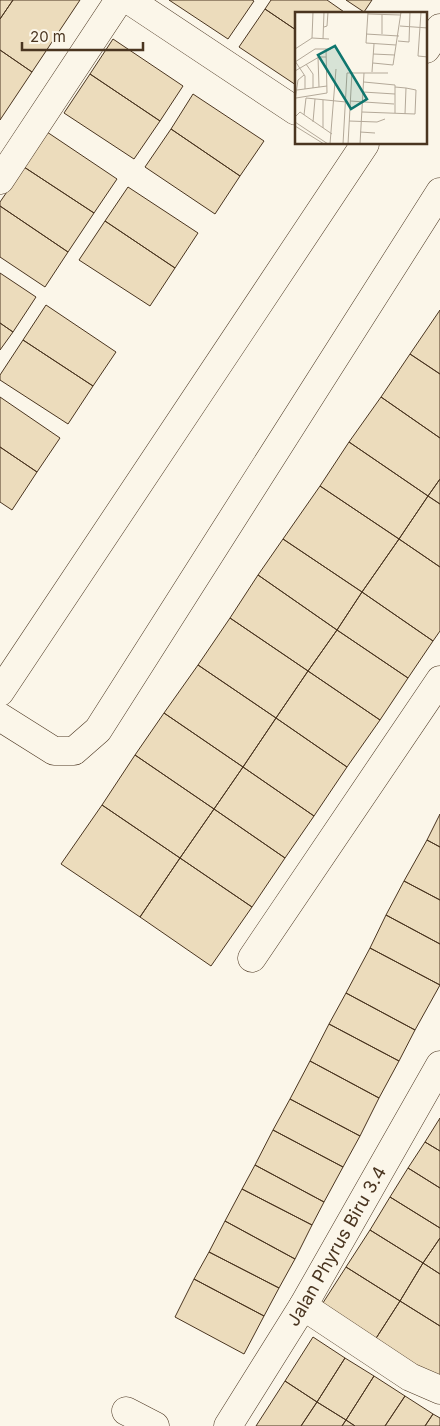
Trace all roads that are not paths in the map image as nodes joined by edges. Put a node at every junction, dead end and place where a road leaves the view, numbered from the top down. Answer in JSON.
{"nodes":[{"id":1,"x":119,"y":0,"type":"edge"},
{"id":2,"x":129,"y":0,"type":"edge"},
{"id":3,"x":440,"y":28,"type":"edge"},
{"id":4,"x":428,"y":46,"type":"edge"},
{"id":5,"x":295,"y":110,"type":"edge"},
{"id":6,"x":356,"y":147,"type":"edge"},
{"id":7,"x":0,"y":179,"type":"edge"},
{"id":8,"x":440,"y":192,"type":"edge"},
{"id":9,"x":440,"y":680,"type":"edge"},
{"id":10,"x":0,"y":692,"type":"edge"},
{"id":11,"x":0,"y":717,"type":"edge"},
{"id":12,"x":252,"y":958,"type":"dead end"},
{"id":13,"x":440,"y":1065,"type":"edge"},
{"id":14,"x":302,"y":1306,"type":"junction"},
{"id":15,"x":440,"y":1390,"type":"edge"},
{"id":16,"x":126,"y":1411,"type":"dead end"},
{"id":17,"x":156,"y":1426,"type":"edge"},
{"id":18,"x":228,"y":1426,"type":"edge"}],
"edges":[{"from":1,"to":7,"type":"street"},
{"from":2,"to":5,"type":"street"},
{"from":3,"to":4,"type":"street"},
{"from":6,"to":10,"type":"street"},
{"from":8,"to":11,"type":"street"},
{"from":9,"to":12,"type":"street"},
{"from":13,"to":14,"type":"street","name":"Jalan Phyrus Biru 3.4"},
{"from":14,"to":15,"type":"street"},
{"from":14,"to":18,"type":"street","name":"Jalan Phyrus Biru 3.4"},
{"from":16,"to":17,"type":"street"}]}
